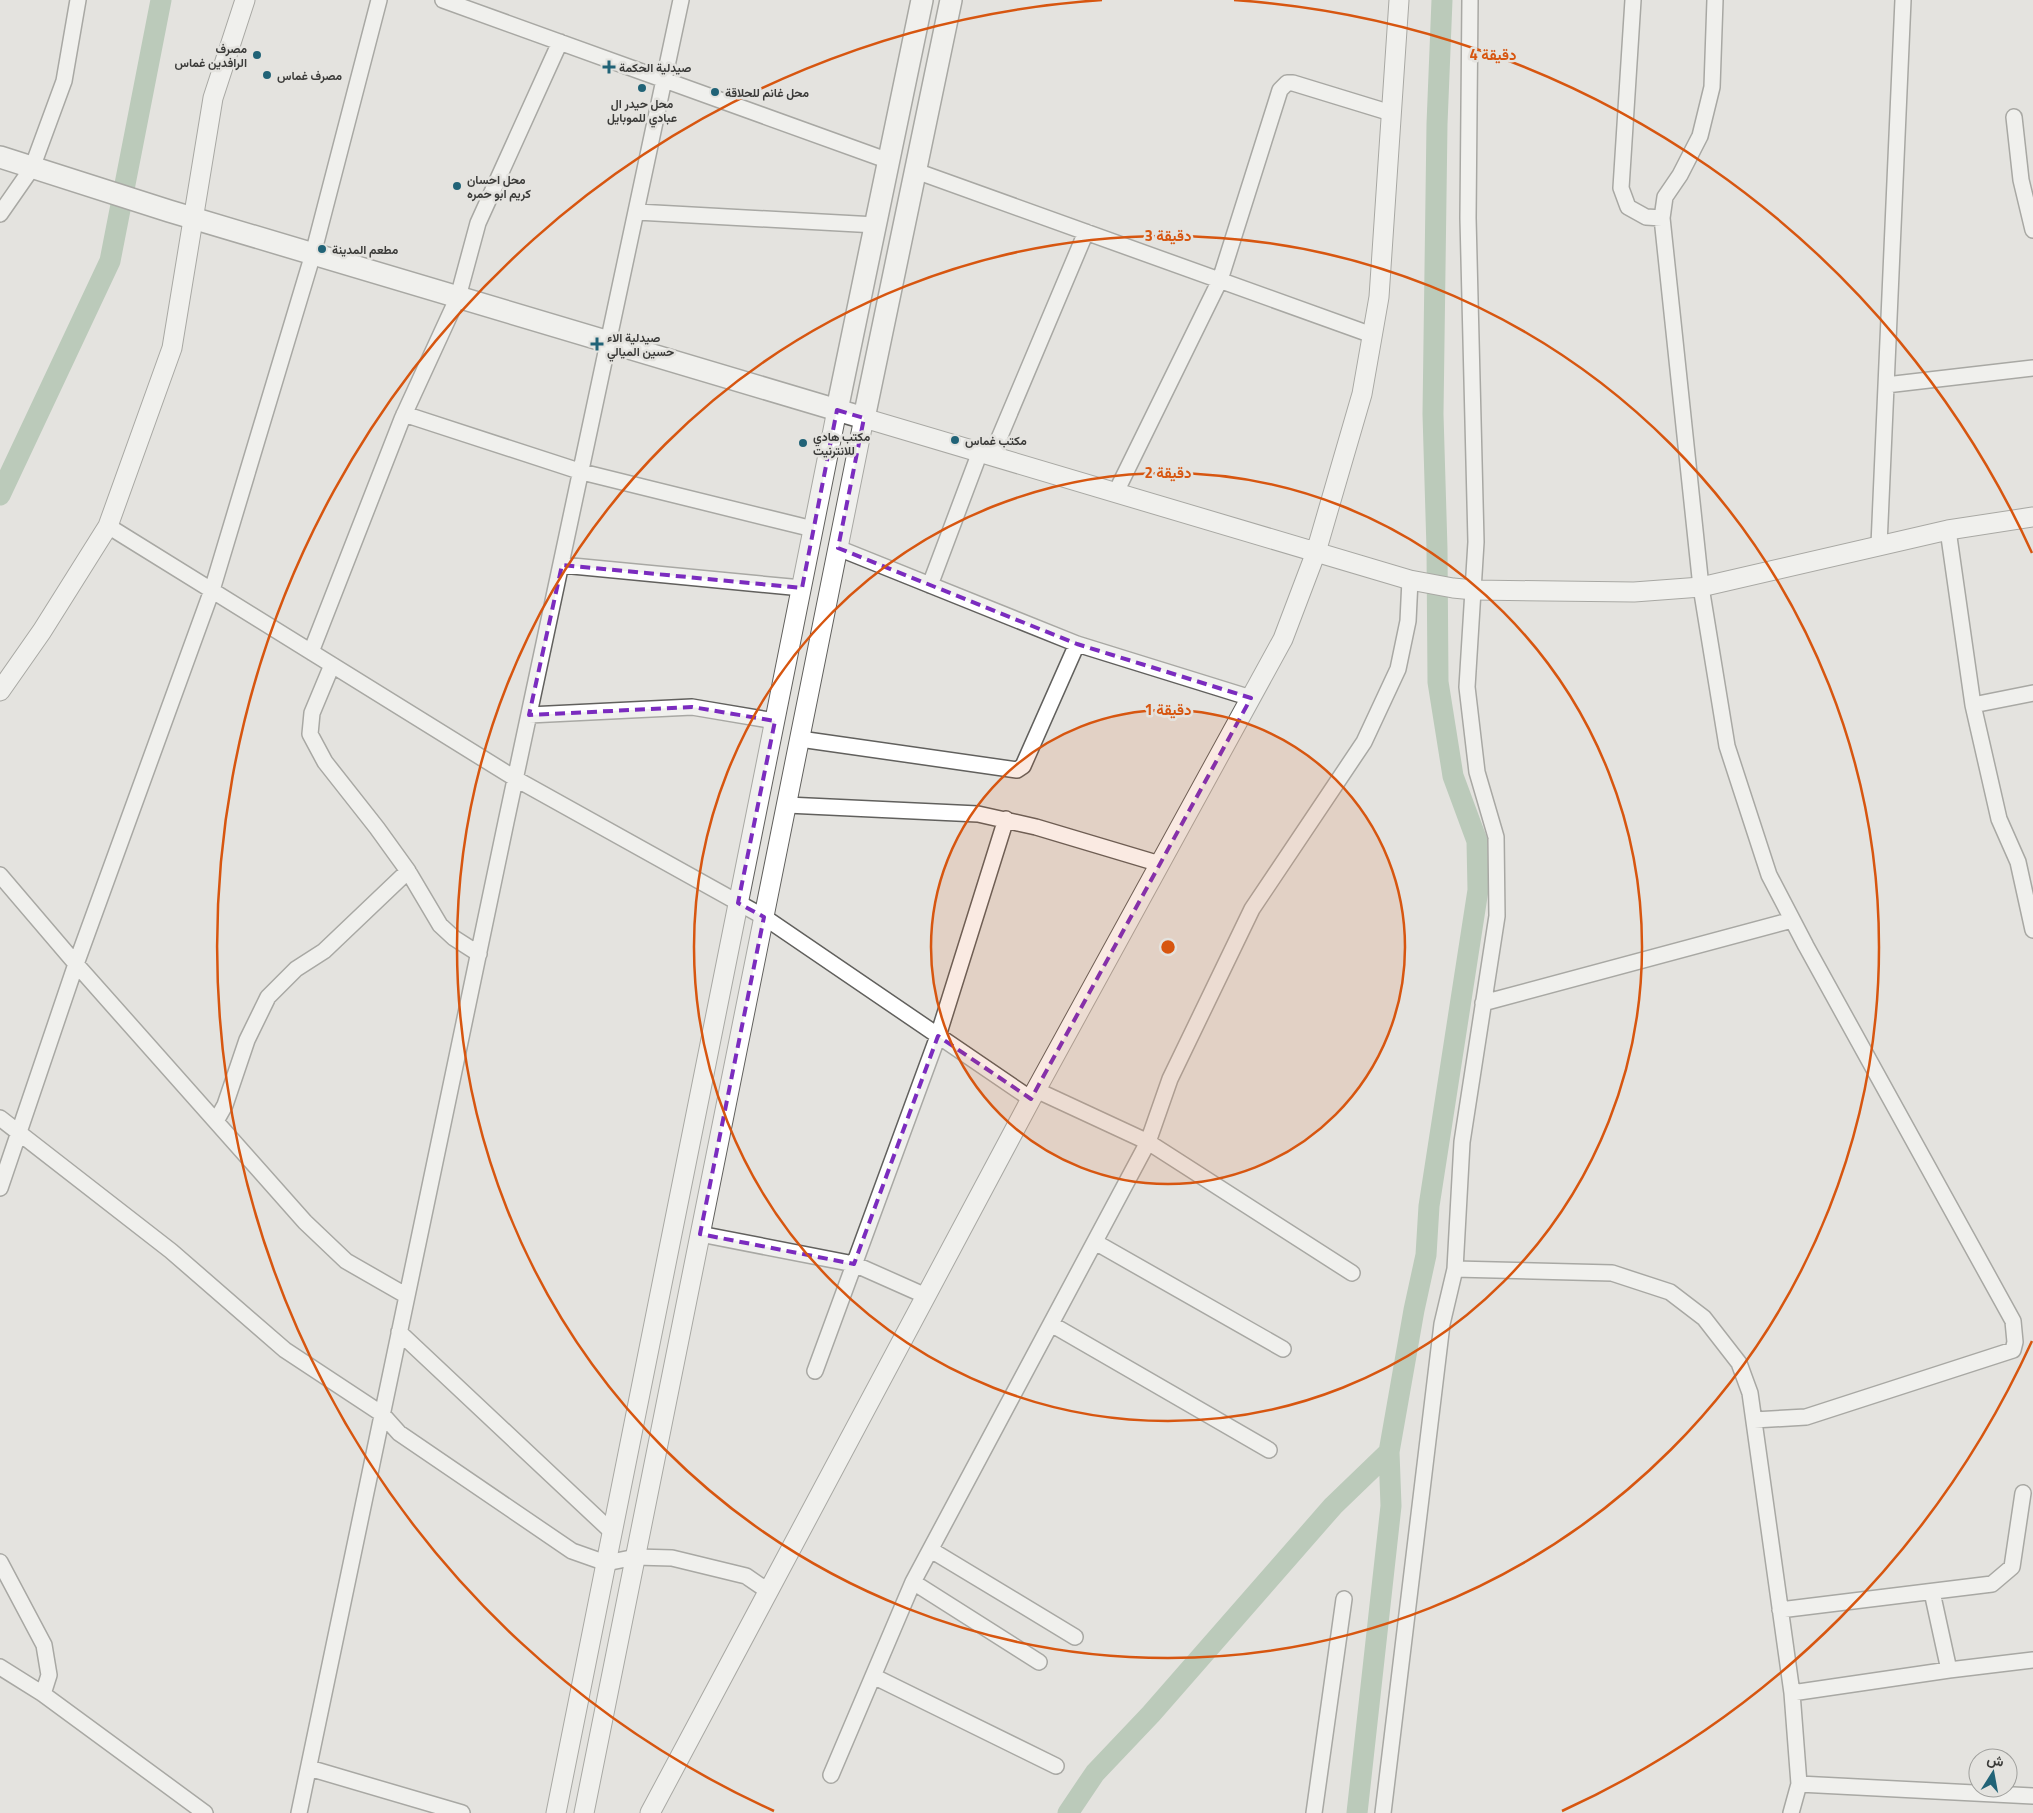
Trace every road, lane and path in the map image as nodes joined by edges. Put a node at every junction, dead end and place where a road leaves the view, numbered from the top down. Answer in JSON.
{"nodes":[{"id":1,"x":78,"y":0,"type":"edge"},
{"id":2,"x":245,"y":0,"type":"edge"},
{"id":3,"x":378,"y":0,"type":"edge"},
{"id":4,"x":443,"y":0,"type":"edge"},
{"id":5,"x":681,"y":0,"type":"edge"},
{"id":6,"x":922,"y":0,"type":"edge"},
{"id":7,"x":951,"y":0,"type":"edge"},
{"id":8,"x":1399,"y":0,"type":"edge"},
{"id":9,"x":1470,"y":0,"type":"edge"},
{"id":10,"x":1633,"y":0,"type":"edge"},
{"id":11,"x":1715,"y":0,"type":"edge"},
{"id":12,"x":1903,"y":0,"type":"edge"},
{"id":13,"x":560,"y":42,"type":"junction"},
{"id":14,"x":665,"y":79,"type":"junction"},
{"id":15,"x":1391,"y":113,"type":"junction"},
{"id":16,"x":2014,"y":117,"type":"dead end"},
{"id":17,"x":0,"y":157,"type":"edge"},
{"id":18,"x":890,"y":161,"type":"junction"},
{"id":19,"x":32,"y":168,"type":"junction"},
{"id":20,"x":916,"y":170,"type":"junction"},
{"id":21,"x":637,"y":212,"type":"junction"},
{"id":22,"x":0,"y":214,"type":"edge"},
{"id":23,"x":1662,"y":218,"type":"junction"},
{"id":24,"x":194,"y":219,"type":"junction"},
{"id":25,"x":876,"y":225,"type":"junction"},
{"id":26,"x":2033,"y":230,"type":"edge"},
{"id":27,"x":1086,"y":232,"type":"junction"},
{"id":28,"x":313,"y":254,"type":"junction"},
{"id":29,"x":1220,"y":280,"type":"junction"},
{"id":30,"x":458,"y":297,"type":"junction"},
{"id":31,"x":1372,"y":336,"type":"junction"},
{"id":32,"x":610,"y":342,"type":"junction"},
{"id":33,"x":2033,"y":368,"type":"edge"},
{"id":34,"x":1886,"y":385,"type":"junction"},
{"id":35,"x":837,"y":410,"type":"junction"},
{"id":36,"x":404,"y":414,"type":"junction"},
{"id":37,"x":864,"y":418,"type":"junction"},
{"id":38,"x":986,"y":454,"type":"junction"},
{"id":39,"x":582,"y":472,"type":"junction"},
{"id":40,"x":1116,"y":492,"type":"junction"},
{"id":41,"x":2033,"y":517,"type":"edge"},
{"id":42,"x":108,"y":526,"type":"junction"},
{"id":43,"x":813,"y":529,"type":"junction"},
{"id":44,"x":1948,"y":530,"type":"junction"},
{"id":45,"x":1878,"y":545,"type":"junction"},
{"id":46,"x":838,"y":548,"type":"junction"},
{"id":47,"x":1316,"y":552,"type":"junction"},
{"id":48,"x":562,"y":565,"type":"junction"},
{"id":49,"x":1410,"y":580,"type":"junction"},
{"id":50,"x":930,"y":586,"type":"junction"},
{"id":51,"x":1701,"y":587,"type":"junction"},
{"id":52,"x":802,"y":588,"type":"junction"},
{"id":53,"x":212,"y":590,"type":"junction"},
{"id":54,"x":1474,"y":590,"type":"junction"},
{"id":55,"x":1077,"y":644,"type":"junction"},
{"id":56,"x":311,"y":652,"type":"junction"},
{"id":57,"x":332,"y":665,"type":"junction"},
{"id":58,"x":0,"y":691,"type":"edge"},
{"id":59,"x":2033,"y":693,"type":"edge"},
{"id":60,"x":1251,"y":698,"type":"junction"},
{"id":61,"x":1974,"y":705,"type":"junction"},
{"id":62,"x":529,"y":715,"type":"junction"},
{"id":63,"x":775,"y":721,"type":"junction"},
{"id":64,"x":800,"y":739,"type":"junction"},
{"id":65,"x":516,"y":779,"type":"junction"},
{"id":66,"x":786,"y":805,"type":"junction"},
{"id":67,"x":1006,"y":819,"type":"junction"},
{"id":68,"x":1160,"y":864,"type":"junction"},
{"id":69,"x":408,"y":871,"type":"junction"},
{"id":70,"x":0,"y":874,"type":"edge"},
{"id":71,"x":738,"y":903,"type":"junction"},
{"id":72,"x":764,"y":918,"type":"junction"},
{"id":73,"x":1792,"y":920,"type":"junction"},
{"id":74,"x":2033,"y":930,"type":"edge"},
{"id":75,"x":479,"y":954,"type":"junction"},
{"id":76,"x":76,"y":964,"type":"junction"},
{"id":77,"x":1483,"y":1003,"type":"junction"},
{"id":78,"x":938,"y":1036,"type":"junction"},
{"id":79,"x":1033,"y":1095,"type":"junction"},
{"id":80,"x":0,"y":1118,"type":"edge"},
{"id":81,"x":216,"y":1121,"type":"junction"},
{"id":82,"x":19,"y":1131,"type":"junction"},
{"id":83,"x":1148,"y":1142,"type":"junction"},
{"id":84,"x":0,"y":1188,"type":"edge"},
{"id":85,"x":700,"y":1234,"type":"junction"},
{"id":86,"x":1095,"y":1242,"type":"junction"},
{"id":87,"x":854,"y":1264,"type":"junction"},
{"id":88,"x":1455,"y":1269,"type":"junction"},
{"id":89,"x":1352,"y":1273,"type":"dead end"},
{"id":90,"x":407,"y":1296,"type":"junction"},
{"id":91,"x":926,"y":1296,"type":"junction"},
{"id":92,"x":1051,"y":1324,"type":"junction"},
{"id":93,"x":399,"y":1332,"type":"junction"},
{"id":94,"x":1283,"y":1349,"type":"dead end"},
{"id":95,"x":815,"y":1371,"type":"dead end"},
{"id":96,"x":382,"y":1414,"type":"junction"},
{"id":97,"x":1754,"y":1420,"type":"junction"},
{"id":98,"x":1269,"y":1450,"type":"dead end"},
{"id":99,"x":2024,"y":1493,"type":"dead end"},
{"id":100,"x":612,"y":1532,"type":"junction"},
{"id":101,"x":931,"y":1550,"type":"junction"},
{"id":102,"x":636,"y":1557,"type":"junction"},
{"id":103,"x":0,"y":1562,"type":"edge"},
{"id":104,"x":606,"y":1564,"type":"junction"},
{"id":105,"x":913,"y":1582,"type":"junction"},
{"id":106,"x":768,"y":1591,"type":"junction"},
{"id":107,"x":1932,"y":1592,"type":"junction"},
{"id":108,"x":1344,"y":1599,"type":"dead end"},
{"id":109,"x":1780,"y":1610,"type":"junction"},
{"id":110,"x":1075,"y":1637,"type":"dead end"},
{"id":111,"x":2033,"y":1660,"type":"edge"},
{"id":112,"x":1039,"y":1662,"type":"dead end"},
{"id":113,"x":0,"y":1667,"type":"edge"},
{"id":114,"x":1949,"y":1670,"type":"junction"},
{"id":115,"x":872,"y":1676,"type":"junction"},
{"id":116,"x":1792,"y":1693,"type":"junction"},
{"id":117,"x":43,"y":1694,"type":"junction"},
{"id":118,"x":1056,"y":1766,"type":"dead end"},
{"id":119,"x":309,"y":1768,"type":"junction"},
{"id":120,"x":830,"y":1775,"type":"dead end"},
{"id":121,"x":1799,"y":1784,"type":"junction"},
{"id":122,"x":2033,"y":1796,"type":"edge"},
{"id":123,"x":205,"y":1813,"type":"edge"},
{"id":124,"x":299,"y":1813,"type":"edge"},
{"id":125,"x":462,"y":1813,"type":"edge"},
{"id":126,"x":556,"y":1813,"type":"edge"},
{"id":127,"x":584,"y":1813,"type":"edge"},
{"id":128,"x":650,"y":1813,"type":"edge"},
{"id":129,"x":1314,"y":1813,"type":"edge"},
{"id":130,"x":1383,"y":1813,"type":"edge"},
{"id":131,"x":1791,"y":1813,"type":"edge"}],
"edges":[{"from":1,"to":19,"type":"street"},
{"from":2,"to":24,"type":"street"},
{"from":3,"to":28,"type":"street"},
{"from":4,"to":13,"type":"street"},
{"from":5,"to":14,"type":"street"},
{"from":6,"to":18,"type":"main road"},
{"from":7,"to":20,"type":"main road"},
{"from":8,"to":15,"type":"street"},
{"from":9,"to":54,"type":"street"},
{"from":10,"to":23,"type":"street"},
{"from":11,"to":23,"type":"street"},
{"from":12,"to":34,"type":"street"},
{"from":13,"to":14,"type":"street"},
{"from":13,"to":30,"type":"street"},
{"from":14,"to":18,"type":"street"},
{"from":14,"to":21,"type":"street"},
{"from":15,"to":29,"type":"street"},
{"from":15,"to":31,"type":"street"},
{"from":16,"to":26,"type":"street"},
{"from":17,"to":19,"type":"main road"},
{"from":18,"to":25,"type":"main road"},
{"from":19,"to":22,"type":"street"},
{"from":19,"to":24,"type":"main road"},
{"from":20,"to":27,"type":"street"},
{"from":20,"to":37,"type":"main road"},
{"from":21,"to":25,"type":"street"},
{"from":21,"to":32,"type":"street"},
{"from":23,"to":51,"type":"street"},
{"from":24,"to":28,"type":"main road"},
{"from":24,"to":42,"type":"street"},
{"from":25,"to":35,"type":"main road"},
{"from":27,"to":29,"type":"street"},
{"from":27,"to":38,"type":"street"},
{"from":28,"to":30,"type":"main road"},
{"from":28,"to":53,"type":"street"},
{"from":29,"to":31,"type":"street"},
{"from":29,"to":40,"type":"street"},
{"from":30,"to":32,"type":"main road"},
{"from":30,"to":36,"type":"street"},
{"from":31,"to":47,"type":"street"},
{"from":32,"to":35,"type":"main road"},
{"from":32,"to":39,"type":"street"},
{"from":33,"to":34,"type":"street"},
{"from":34,"to":45,"type":"street"},
{"from":35,"to":37,"type":"main road"},
{"from":35,"to":43,"type":"street"},
{"from":36,"to":39,"type":"street"},
{"from":36,"to":56,"type":"street"},
{"from":37,"to":38,"type":"street"},
{"from":37,"to":46,"type":"street"},
{"from":38,"to":40,"type":"street"},
{"from":38,"to":50,"type":"street"},
{"from":39,"to":43,"type":"street"},
{"from":39,"to":48,"type":"street"},
{"from":40,"to":47,"type":"street"},
{"from":41,"to":44,"type":"street"},
{"from":42,"to":53,"type":"street"},
{"from":42,"to":58,"type":"street"},
{"from":43,"to":52,"type":"street"},
{"from":44,"to":45,"type":"street"},
{"from":44,"to":61,"type":"street"},
{"from":45,"to":51,"type":"street"},
{"from":46,"to":50,"type":"street"},
{"from":46,"to":64,"type":"street"},
{"from":47,"to":49,"type":"street"},
{"from":47,"to":60,"type":"street"},
{"from":48,"to":52,"type":"street"},
{"from":48,"to":62,"type":"street"},
{"from":49,"to":54,"type":"street"},
{"from":49,"to":83,"type":"street"},
{"from":50,"to":55,"type":"street"},
{"from":51,"to":54,"type":"street"},
{"from":51,"to":73,"type":"street"},
{"from":52,"to":63,"type":"street"},
{"from":53,"to":56,"type":"street"},
{"from":53,"to":76,"type":"street"},
{"from":54,"to":77,"type":"street"},
{"from":55,"to":60,"type":"street"},
{"from":55,"to":64,"type":"street"},
{"from":56,"to":57,"type":"street"},
{"from":57,"to":65,"type":"street"},
{"from":57,"to":69,"type":"street"},
{"from":59,"to":61,"type":"street"},
{"from":60,"to":68,"type":"street"},
{"from":61,"to":74,"type":"street"},
{"from":62,"to":63,"type":"street"},
{"from":62,"to":65,"type":"street"},
{"from":63,"to":71,"type":"street"},
{"from":64,"to":66,"type":"street"},
{"from":65,"to":71,"type":"street"},
{"from":65,"to":75,"type":"street"},
{"from":66,"to":67,"type":"street"},
{"from":66,"to":72,"type":"street"},
{"from":67,"to":68,"type":"street"},
{"from":67,"to":78,"type":"street"},
{"from":68,"to":79,"type":"street"},
{"from":69,"to":75,"type":"street"},
{"from":69,"to":81,"type":"street"},
{"from":70,"to":76,"type":"street"},
{"from":71,"to":72,"type":"street"},
{"from":71,"to":100,"type":"street"},
{"from":72,"to":78,"type":"street"},
{"from":72,"to":85,"type":"street"},
{"from":73,"to":77,"type":"street"},
{"from":73,"to":97,"type":"street"},
{"from":75,"to":90,"type":"street"},
{"from":76,"to":81,"type":"street"},
{"from":76,"to":82,"type":"street"},
{"from":77,"to":88,"type":"street"},
{"from":78,"to":79,"type":"street"},
{"from":78,"to":87,"type":"street"},
{"from":79,"to":83,"type":"street"},
{"from":79,"to":91,"type":"street"},
{"from":80,"to":82,"type":"street"},
{"from":81,"to":90,"type":"street"},
{"from":82,"to":84,"type":"street"},
{"from":82,"to":96,"type":"street"},
{"from":83,"to":86,"type":"street"},
{"from":83,"to":89,"type":"street"},
{"from":85,"to":87,"type":"street"},
{"from":85,"to":102,"type":"street"},
{"from":86,"to":92,"type":"street"},
{"from":86,"to":94,"type":"street"},
{"from":87,"to":91,"type":"street"},
{"from":87,"to":95,"type":"street"},
{"from":88,"to":97,"type":"street"},
{"from":88,"to":130,"type":"street"},
{"from":90,"to":93,"type":"street"},
{"from":91,"to":106,"type":"street"},
{"from":92,"to":98,"type":"street"},
{"from":92,"to":101,"type":"street"},
{"from":93,"to":96,"type":"street"},
{"from":93,"to":100,"type":"street"},
{"from":96,"to":104,"type":"street"},
{"from":96,"to":119,"type":"street"},
{"from":97,"to":109,"type":"street"},
{"from":99,"to":107,"type":"street"},
{"from":100,"to":104,"type":"street"},
{"from":101,"to":105,"type":"street"},
{"from":101,"to":110,"type":"street"},
{"from":102,"to":104,"type":"street"},
{"from":102,"to":106,"type":"street"},
{"from":102,"to":127,"type":"street"},
{"from":103,"to":117,"type":"street"},
{"from":104,"to":126,"type":"street"},
{"from":105,"to":112,"type":"street"},
{"from":105,"to":115,"type":"street"},
{"from":106,"to":128,"type":"street"},
{"from":107,"to":109,"type":"street"},
{"from":107,"to":114,"type":"street"},
{"from":108,"to":129,"type":"street"},
{"from":109,"to":116,"type":"street"},
{"from":111,"to":114,"type":"street"},
{"from":113,"to":117,"type":"street"},
{"from":114,"to":116,"type":"street"},
{"from":115,"to":118,"type":"street"},
{"from":115,"to":120,"type":"street"},
{"from":116,"to":121,"type":"street"},
{"from":117,"to":123,"type":"street"},
{"from":119,"to":124,"type":"street"},
{"from":119,"to":125,"type":"street"},
{"from":121,"to":122,"type":"street"},
{"from":121,"to":131,"type":"street"}]}
